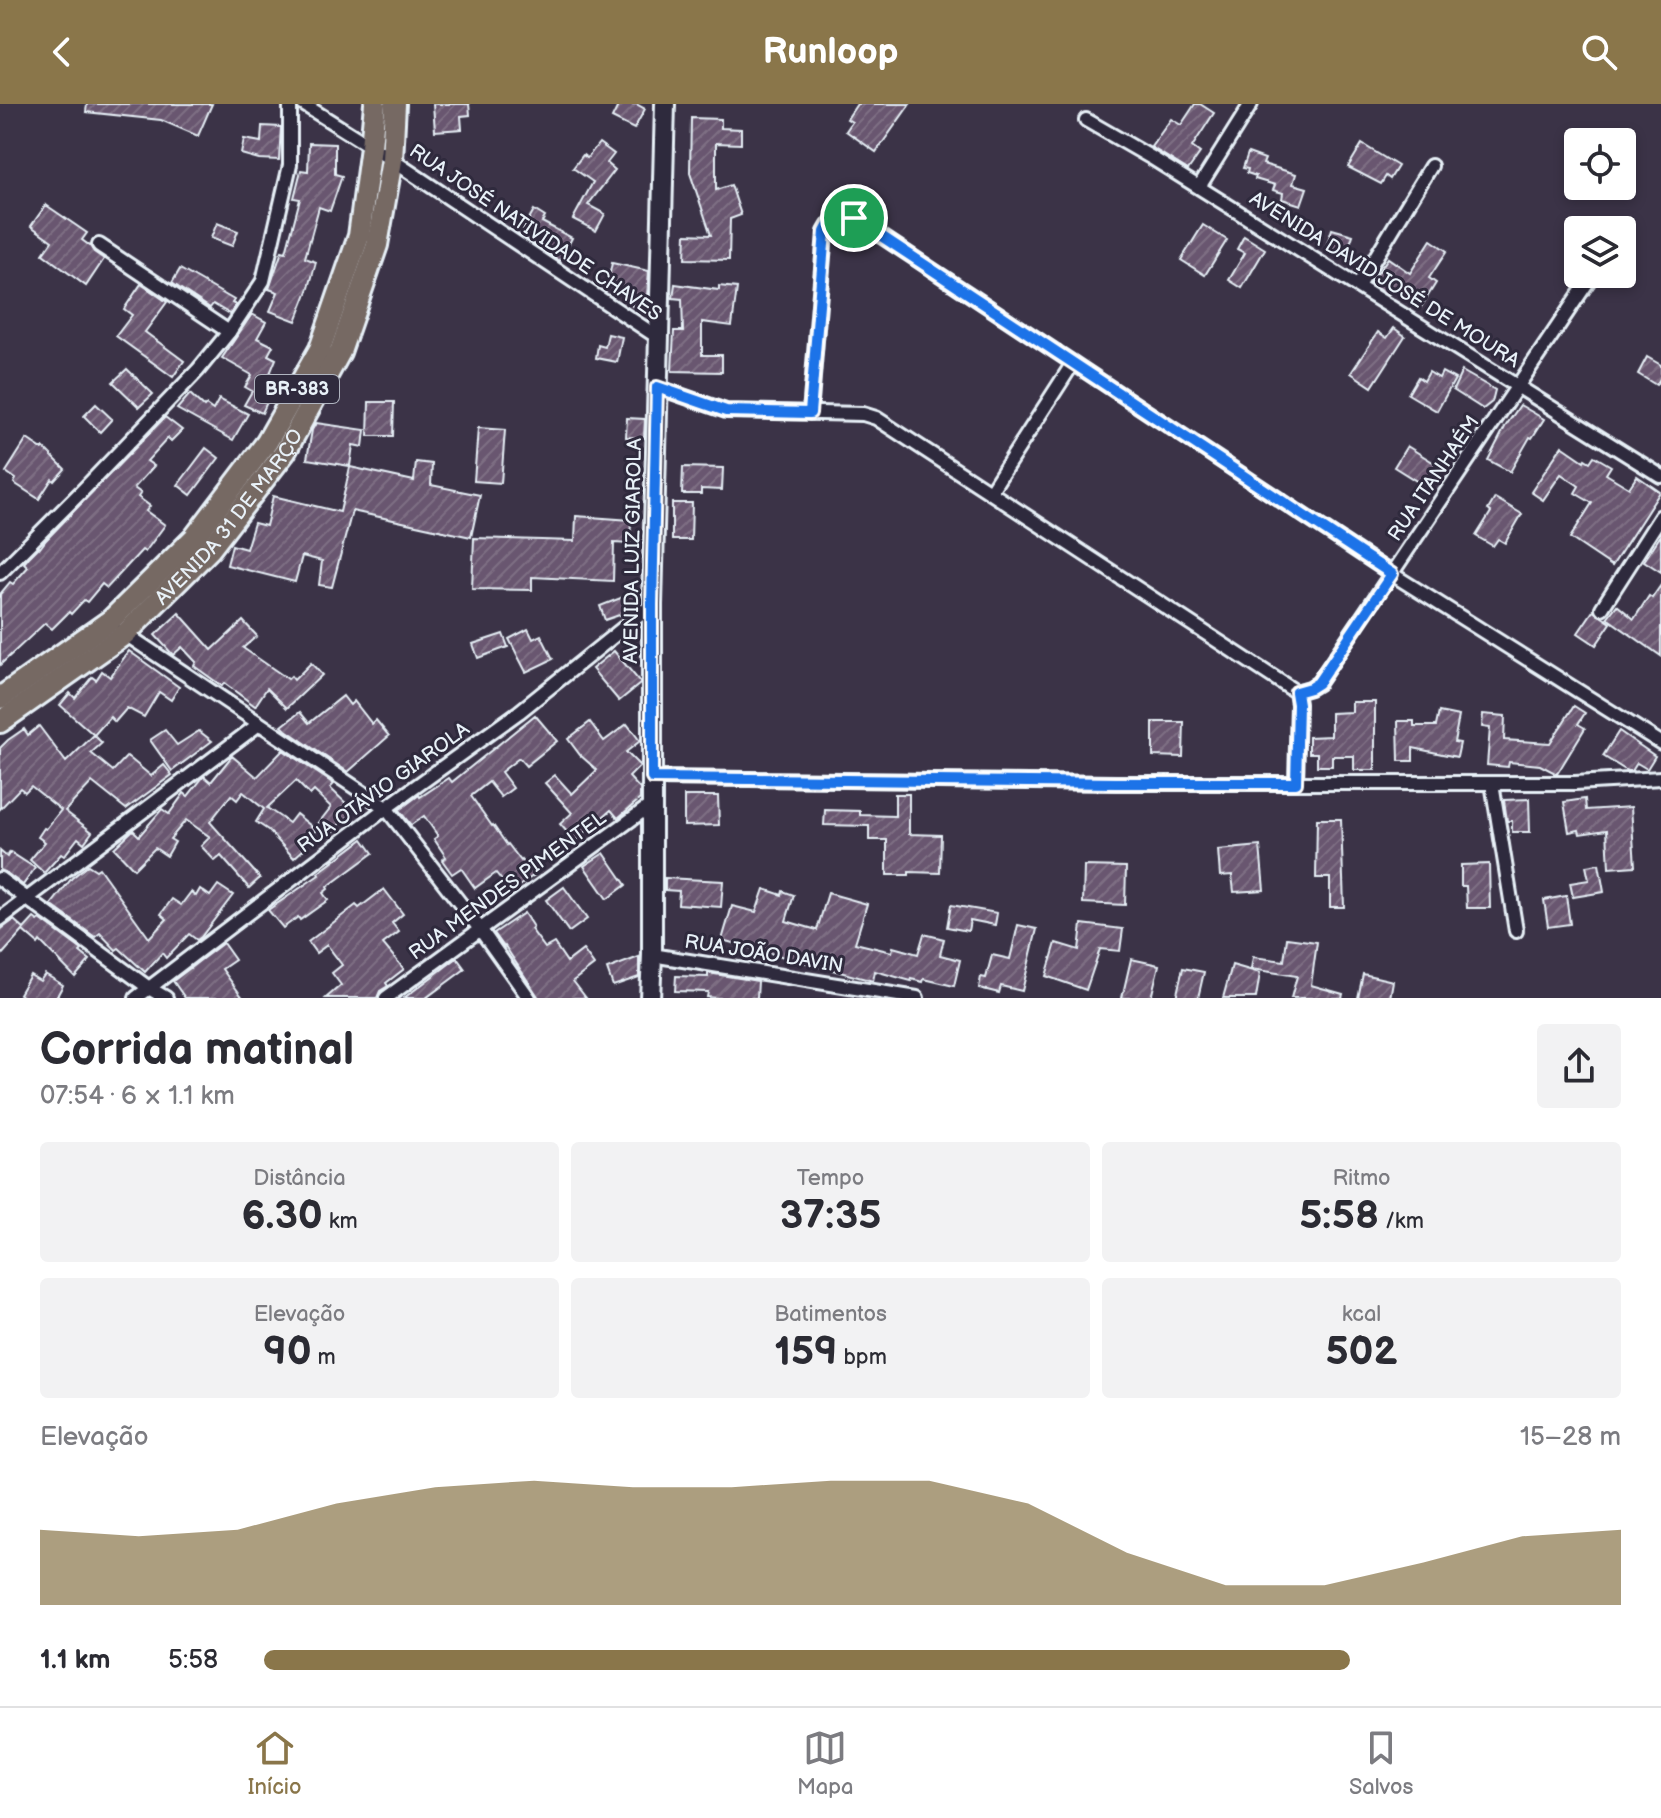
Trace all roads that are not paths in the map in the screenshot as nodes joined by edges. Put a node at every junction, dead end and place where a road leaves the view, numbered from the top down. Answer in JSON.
{"nodes":[{"id":1,"x":290,"y":104,"type":"edge"},
{"id":2,"x":303,"y":104,"type":"edge"},
{"id":3,"x":375,"y":104,"type":"edge"},
{"id":4,"x":395,"y":104,"type":"edge"},
{"id":5,"x":665,"y":104,"type":"edge"},
{"id":6,"x":1251,"y":104,"type":"edge"},
{"id":7,"x":1086,"y":120,"type":"dead end"},
{"id":8,"x":371,"y":147,"type":"junction"},
{"id":9,"x":392,"y":160,"type":"junction"},
{"id":10,"x":1431,"y":166,"type":"dead end"},
{"id":11,"x":1199,"y":187,"type":"junction"},
{"id":12,"x":99,"y":245,"type":"dead end"},
{"id":13,"x":1358,"y":286,"type":"junction"},
{"id":14,"x":1584,"y":288,"type":"edge"},
{"id":15,"x":229,"y":332,"type":"junction"},
{"id":16,"x":659,"y":338,"type":"junction"},
{"id":17,"x":330,"y":350,"type":"junction"},
{"id":18,"x":1073,"y":363,"type":"junction"},
{"id":19,"x":1519,"y":386,"type":"junction"},
{"id":20,"x":657,"y":387,"type":"junction"},
{"id":21,"x":810,"y":413,"type":"junction"},
{"id":22,"x":1661,"y":476,"type":"edge"},
{"id":23,"x":990,"y":492,"type":"junction"},
{"id":24,"x":1661,"y":516,"type":"edge"},
{"id":25,"x":0,"y":573,"type":"edge"},
{"id":26,"x":1392,"y":574,"type":"junction"},
{"id":27,"x":652,"y":605,"type":"junction"},
{"id":28,"x":1602,"y":608,"type":"dead end"},
{"id":29,"x":118,"y":627,"type":"junction"},
{"id":30,"x":1296,"y":692,"type":"junction"},
{"id":31,"x":0,"y":698,"type":"edge"},
{"id":32,"x":2,"y":718,"type":"edge"},
{"id":33,"x":259,"y":724,"type":"junction"},
{"id":34,"x":1661,"y":743,"type":"edge"},
{"id":35,"x":652,"y":778,"type":"junction"},
{"id":36,"x":1661,"y":778,"type":"edge"},
{"id":37,"x":1296,"y":783,"type":"junction"},
{"id":38,"x":1492,"y":783,"type":"junction"},
{"id":39,"x":651,"y":805,"type":"junction"},
{"id":40,"x":386,"y":808,"type":"junction"},
{"id":41,"x":0,"y":879,"type":"edge"},
{"id":42,"x":27,"y":899,"type":"junction"},
{"id":43,"x":0,"y":919,"type":"edge"},
{"id":44,"x":480,"y":929,"type":"junction"},
{"id":45,"x":1516,"y":931,"type":"dead end"},
{"id":46,"x":652,"y":955,"type":"junction"},
{"id":47,"x":149,"y":988,"type":"junction"},
{"id":48,"x":647,"y":996,"type":"edge"},
{"id":49,"x":136,"y":998,"type":"edge"},
{"id":50,"x":166,"y":998,"type":"edge"},
{"id":51,"x":386,"y":998,"type":"edge"},
{"id":52,"x":529,"y":998,"type":"edge"},
{"id":53,"x":914,"y":998,"type":"edge"}],
"edges":[{"from":1,"to":15,"type":"street"},
{"from":2,"to":8,"type":"street","name":"RUA JOSÉ NATIVIDADE CHAVES"},
{"from":3,"to":8,"type":"main road","name":"AVENIDA 31 DE MARÇO","number":"BR-383"},
{"from":4,"to":9,"type":"main road","name":"AVENIDA 31 DE MARÇO","number":"BR-383"},
{"from":5,"to":16,"type":"street","name":"AVENIDA LUIZ GIAROLA"},
{"from":6,"to":11,"type":"street"},
{"from":7,"to":11,"type":"street","name":"AVENIDA DAVID JOSÉ DE MOURA"},
{"from":8,"to":9,"type":"street","name":"RUA JOSÉ NATIVIDADE CHAVES"},
{"from":8,"to":17,"type":"main road","name":"AVENIDA 31 DE MARÇO","number":"BR-383"},
{"from":9,"to":16,"type":"street","name":"RUA JOSÉ NATIVIDADE CHAVES"},
{"from":9,"to":17,"type":"main road","name":"AVENIDA 31 DE MARÇO","number":"BR-383"},
{"from":10,"to":13,"type":"street"},
{"from":11,"to":13,"type":"street","name":"AVENIDA DAVID JOSÉ DE MOURA"},
{"from":12,"to":15,"type":"street"},
{"from":13,"to":19,"type":"street","name":"AVENIDA DAVID JOSÉ DE MOURA"},
{"from":14,"to":19,"type":"street","name":"RUA ITANHAÉM"},
{"from":15,"to":25,"type":"street"},
{"from":16,"to":20,"type":"street","name":"AVENIDA LUIZ GIAROLA"},
{"from":17,"to":29,"type":"main road","name":"AVENIDA 31 DE MARÇO","number":"BR-383"},
{"from":18,"to":21,"type":"street"},
{"from":18,"to":23,"type":"street"},
{"from":18,"to":26,"type":"street"},
{"from":19,"to":22,"type":"street","name":"AVENIDA DAVID JOSÉ DE MOURA"},
{"from":19,"to":26,"type":"street","name":"RUA ITANHAÉM"},
{"from":20,"to":21,"type":"street"},
{"from":20,"to":27,"type":"street","name":"AVENIDA LUIZ GIAROLA"},
{"from":21,"to":23,"type":"street"},
{"from":23,"to":30,"type":"street"},
{"from":24,"to":28,"type":"street"},
{"from":26,"to":30,"type":"street","name":"RUA ITANHAÉM"},
{"from":26,"to":34,"type":"street"},
{"from":27,"to":35,"type":"street","name":"AVENIDA LUIZ GIAROLA"},
{"from":27,"to":40,"type":"street","name":"RUA OTÁVIO GIAROLA"},
{"from":29,"to":31,"type":"main road","name":"AVENIDA 31 DE MARÇO","number":"BR-383"},
{"from":29,"to":32,"type":"main road","name":"AVENIDA 31 DE MARÇO","number":"BR-383"},
{"from":29,"to":33,"type":"street"},
{"from":30,"to":37,"type":"street"},
{"from":33,"to":40,"type":"street"},
{"from":33,"to":42,"type":"street"},
{"from":35,"to":37,"type":"street"},
{"from":35,"to":39,"type":"street","name":"AVENIDA LUIZ GIAROLA"},
{"from":36,"to":38,"type":"street"},
{"from":37,"to":38,"type":"street"},
{"from":38,"to":45,"type":"street"},
{"from":39,"to":44,"type":"street","name":"RUA MENDES PIMENTEL"},
{"from":39,"to":46,"type":"street","name":"AVENIDA LUIZ GIAROLA"},
{"from":40,"to":44,"type":"street"},
{"from":40,"to":47,"type":"street","name":"RUA OTÁVIO GIAROLA"},
{"from":41,"to":42,"type":"street"},
{"from":42,"to":43,"type":"street"},
{"from":42,"to":47,"type":"street"},
{"from":44,"to":51,"type":"street","name":"RUA MENDES PIMENTEL"},
{"from":44,"to":52,"type":"street"},
{"from":46,"to":48,"type":"street","name":"AVENIDA LUIZ GIAROLA"},
{"from":46,"to":53,"type":"street","name":"RUA JOÃO DAVIN"},
{"from":47,"to":49,"type":"street","name":"RUA OTÁVIO GIAROLA"},
{"from":47,"to":50,"type":"street"}]}
